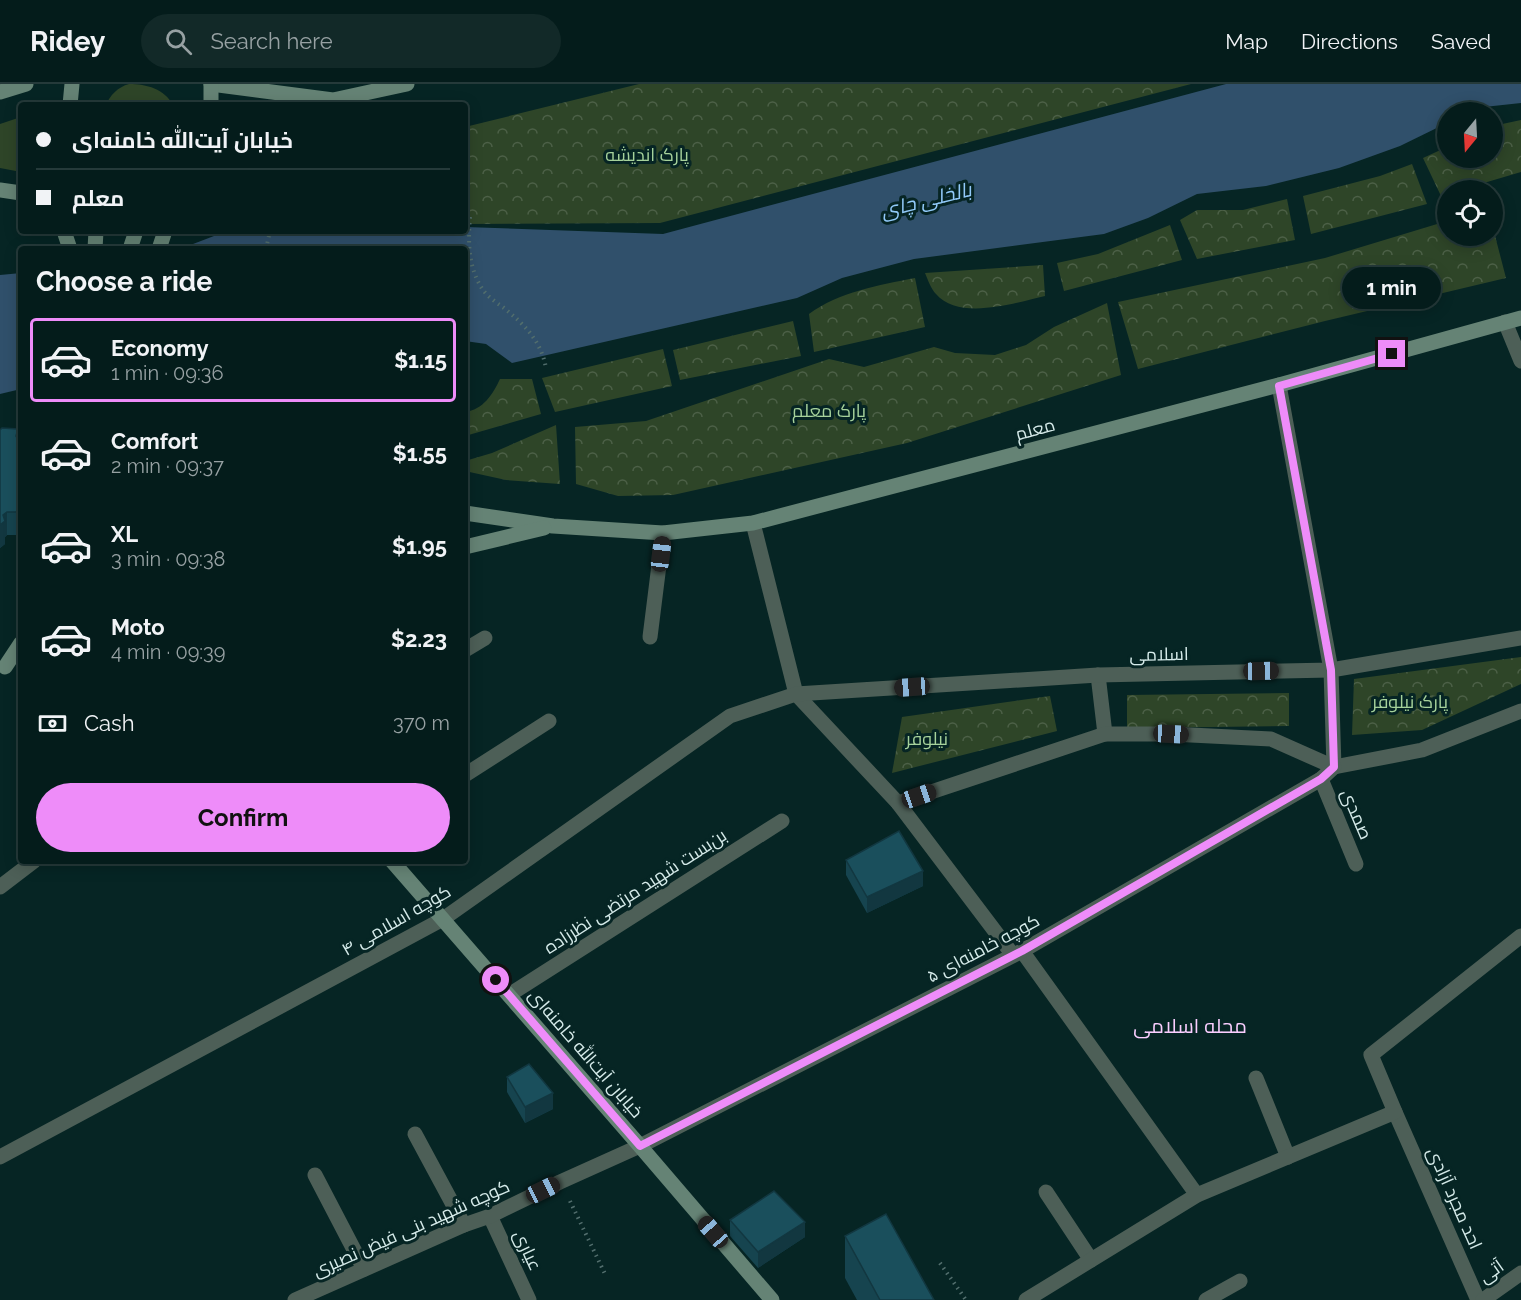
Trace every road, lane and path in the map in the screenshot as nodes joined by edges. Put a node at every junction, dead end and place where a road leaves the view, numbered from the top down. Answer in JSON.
{"nodes":[{"id":1,"x":26,"y":84,"type":"edge"},
{"id":2,"x":72,"y":84,"type":"edge"},
{"id":3,"x":211,"y":84,"type":"edge"},
{"id":4,"x":325,"y":84,"type":"edge"},
{"id":5,"x":407,"y":84,"type":"edge"},
{"id":6,"x":0,"y":92,"type":"edge"},
{"id":7,"x":70,"y":102,"type":"edge"},
{"id":8,"x":211,"y":102,"type":"edge"},
{"id":9,"x":325,"y":102,"type":"edge"},
{"id":10,"x":331,"y":102,"type":"edge"},
{"id":11,"x":335,"y":102,"type":"edge"},
{"id":12,"x":0,"y":190,"type":"edge"},
{"id":13,"x":18,"y":193,"type":"edge"},
{"id":14,"x":470,"y":217,"type":"dead end"},
{"id":15,"x":1521,"y":318,"type":"edge"},
{"id":16,"x":1505,"y":322,"type":"junction"},
{"id":17,"x":1521,"y":361,"type":"edge"},
{"id":18,"x":546,"y":368,"type":"dead end"},
{"id":19,"x":1279,"y":386,"type":"junction"},
{"id":20,"x":468,"y":513,"type":"edge"},
{"id":21,"x":753,"y":523,"type":"junction"},
{"id":22,"x":553,"y":526,"type":"junction"},
{"id":23,"x":663,"y":533,"type":"junction"},
{"id":24,"x":468,"y":546,"type":"edge"},
{"id":25,"x":650,"y":637,"type":"dead end"},
{"id":26,"x":485,"y":638,"type":"dead end"},
{"id":27,"x":1521,"y":638,"type":"edge"},
{"id":28,"x":18,"y":647,"type":"edge"},
{"id":29,"x":468,"y":648,"type":"edge"},
{"id":30,"x":18,"y":665,"type":"edge"},
{"id":31,"x":3,"y":669,"type":"edge"},
{"id":32,"x":1331,"y":670,"type":"junction"},
{"id":33,"x":1098,"y":675,"type":"junction"},
{"id":34,"x":796,"y":694,"type":"junction"},
{"id":35,"x":1521,"y":711,"type":"edge"},
{"id":36,"x":549,"y":721,"type":"dead end"},
{"id":37,"x":1105,"y":734,"type":"junction"},
{"id":38,"x":1334,"y":767,"type":"junction"},
{"id":39,"x":468,"y":773,"type":"edge"},
{"id":40,"x":1321,"y":779,"type":"junction"},
{"id":41,"x":898,"y":803,"type":"junction"},
{"id":42,"x":782,"y":820,"type":"dead end"},
{"id":43,"x":30,"y":864,"type":"edge"},
{"id":44,"x":395,"y":864,"type":"edge"},
{"id":45,"x":1356,"y":864,"type":"dead end"},
{"id":46,"x":0,"y":887,"type":"edge"},
{"id":47,"x":442,"y":919,"type":"junction"},
{"id":48,"x":1521,"y":936,"type":"edge"},
{"id":49,"x":1018,"y":953,"type":"junction"},
{"id":50,"x":509,"y":995,"type":"junction"},
{"id":51,"x":1256,"y":1078,"type":"dead end"},
{"id":52,"x":1395,"y":1112,"type":"junction"},
{"id":53,"x":415,"y":1134,"type":"dead end"},
{"id":54,"x":640,"y":1146,"type":"junction"},
{"id":55,"x":0,"y":1157,"type":"edge"},
{"id":56,"x":1288,"y":1157,"type":"junction"},
{"id":57,"x":315,"y":1175,"type":"dead end"},
{"id":58,"x":560,"y":1182,"type":"junction"},
{"id":59,"x":1046,"y":1192,"type":"dead end"},
{"id":60,"x":1197,"y":1195,"type":"junction"},
{"id":61,"x":490,"y":1216,"type":"junction"},
{"id":62,"x":464,"y":1225,"type":"junction"},
{"id":63,"x":1091,"y":1260,"type":"junction"},
{"id":64,"x":940,"y":1263,"type":"dead end"},
{"id":65,"x":364,"y":1269,"type":"junction"},
{"id":66,"x":1521,"y":1273,"type":"edge"},
{"id":67,"x":606,"y":1276,"type":"dead end"},
{"id":68,"x":1240,"y":1281,"type":"dead end"},
{"id":69,"x":295,"y":1300,"type":"edge"},
{"id":70,"x":530,"y":1300,"type":"edge"},
{"id":71,"x":772,"y":1300,"type":"edge"},
{"id":72,"x":966,"y":1300,"type":"edge"},
{"id":73,"x":1026,"y":1300,"type":"edge"},
{"id":74,"x":1206,"y":1300,"type":"edge"},
{"id":75,"x":1478,"y":1300,"type":"edge"},
{"id":76,"x":1483,"y":1300,"type":"edge"}],
"edges":[{"from":1,"to":6,"type":"main road"},
{"from":2,"to":7,"type":"main road"},
{"from":3,"to":8,"type":"main road"},
{"from":3,"to":9,"type":"main road"},
{"from":4,"to":10,"type":"main road"},
{"from":5,"to":11,"type":"main road"},
{"from":12,"to":13,"type":"main road"},
{"from":14,"to":18,"type":"path"},
{"from":15,"to":16,"type":"main road","name":"معلم"},
{"from":16,"to":17,"type":"street"},
{"from":16,"to":19,"type":"main road","name":"معلم"},
{"from":19,"to":21,"type":"main road","name":"معلم"},
{"from":19,"to":32,"type":"street"},
{"from":20,"to":22,"type":"main road"},
{"from":21,"to":23,"type":"main road","name":"معلم"},
{"from":21,"to":34,"type":"street"},
{"from":22,"to":23,"type":"main road","name":"معلم"},
{"from":22,"to":24,"type":"main road"},
{"from":23,"to":25,"type":"street"},
{"from":26,"to":29,"type":"street"},
{"from":27,"to":32,"type":"street","name":"اسلامی"},
{"from":28,"to":31,"type":"main road"},
{"from":30,"to":31,"type":"main road"},
{"from":32,"to":33,"type":"street","name":"اسلامی"},
{"from":32,"to":38,"type":"street"},
{"from":33,"to":34,"type":"street","name":"اسلامی"},
{"from":33,"to":37,"type":"street"},
{"from":34,"to":41,"type":"street"},
{"from":34,"to":47,"type":"street","name":"کوچه اسلامی ۴"},
{"from":35,"to":38,"type":"street"},
{"from":36,"to":39,"type":"street"},
{"from":37,"to":38,"type":"street"},
{"from":37,"to":41,"type":"street"},
{"from":38,"to":40,"type":"street","name":"کوچه خامنه‌ای ۵"},
{"from":40,"to":45,"type":"street","name":"صمدی"},
{"from":40,"to":49,"type":"street","name":"کوچه خامنه‌ای ۵"},
{"from":41,"to":49,"type":"street"},
{"from":42,"to":50,"type":"street","name":"بن‌بست شهید مرتضی نظرزاده"},
{"from":43,"to":46,"type":"street"},
{"from":44,"to":47,"type":"main road","name":"خیابان آیت‌الله خامنه‌ای"},
{"from":47,"to":50,"type":"main road","name":"خیابان آیت‌الله خامنه‌ای"},
{"from":47,"to":55,"type":"street","name":"کوچه اسلامی ۴"},
{"from":48,"to":52,"type":"street","name":"احد مجرد آزادی"},
{"from":49,"to":54,"type":"street","name":"کوچه خامنه‌ای ۵"},
{"from":49,"to":60,"type":"street"},
{"from":50,"to":54,"type":"main road","name":"خیابان آیت‌الله خامنه‌ای"},
{"from":51,"to":56,"type":"street"},
{"from":52,"to":56,"type":"street"},
{"from":52,"to":75,"type":"street","name":"احد مجرد آزادی"},
{"from":53,"to":62,"type":"street"},
{"from":54,"to":58,"type":"street","name":"کوچه شهید بنی فیض نصیری"},
{"from":54,"to":71,"type":"main road","name":"خیابان آیت‌الله خامنه‌ای"},
{"from":56,"to":60,"type":"street"},
{"from":57,"to":65,"type":"street"},
{"from":58,"to":61,"type":"street","name":"کوچه شهید بنی فیض نصیری"},
{"from":58,"to":67,"type":"path"},
{"from":59,"to":63,"type":"street"},
{"from":60,"to":63,"type":"street"},
{"from":61,"to":62,"type":"street","name":"کوچه شهید بنی فیض نصیری"},
{"from":61,"to":70,"type":"street","name":"عیاری"},
{"from":62,"to":65,"type":"street","name":"کوچه شهید بنی فیض نصیری"},
{"from":63,"to":73,"type":"street"},
{"from":64,"to":72,"type":"path"},
{"from":65,"to":69,"type":"street","name":"کوچه شهید بنی فیض نصیری"},
{"from":66,"to":76,"type":"street","name":"آتی"},
{"from":68,"to":74,"type":"street"}]}
